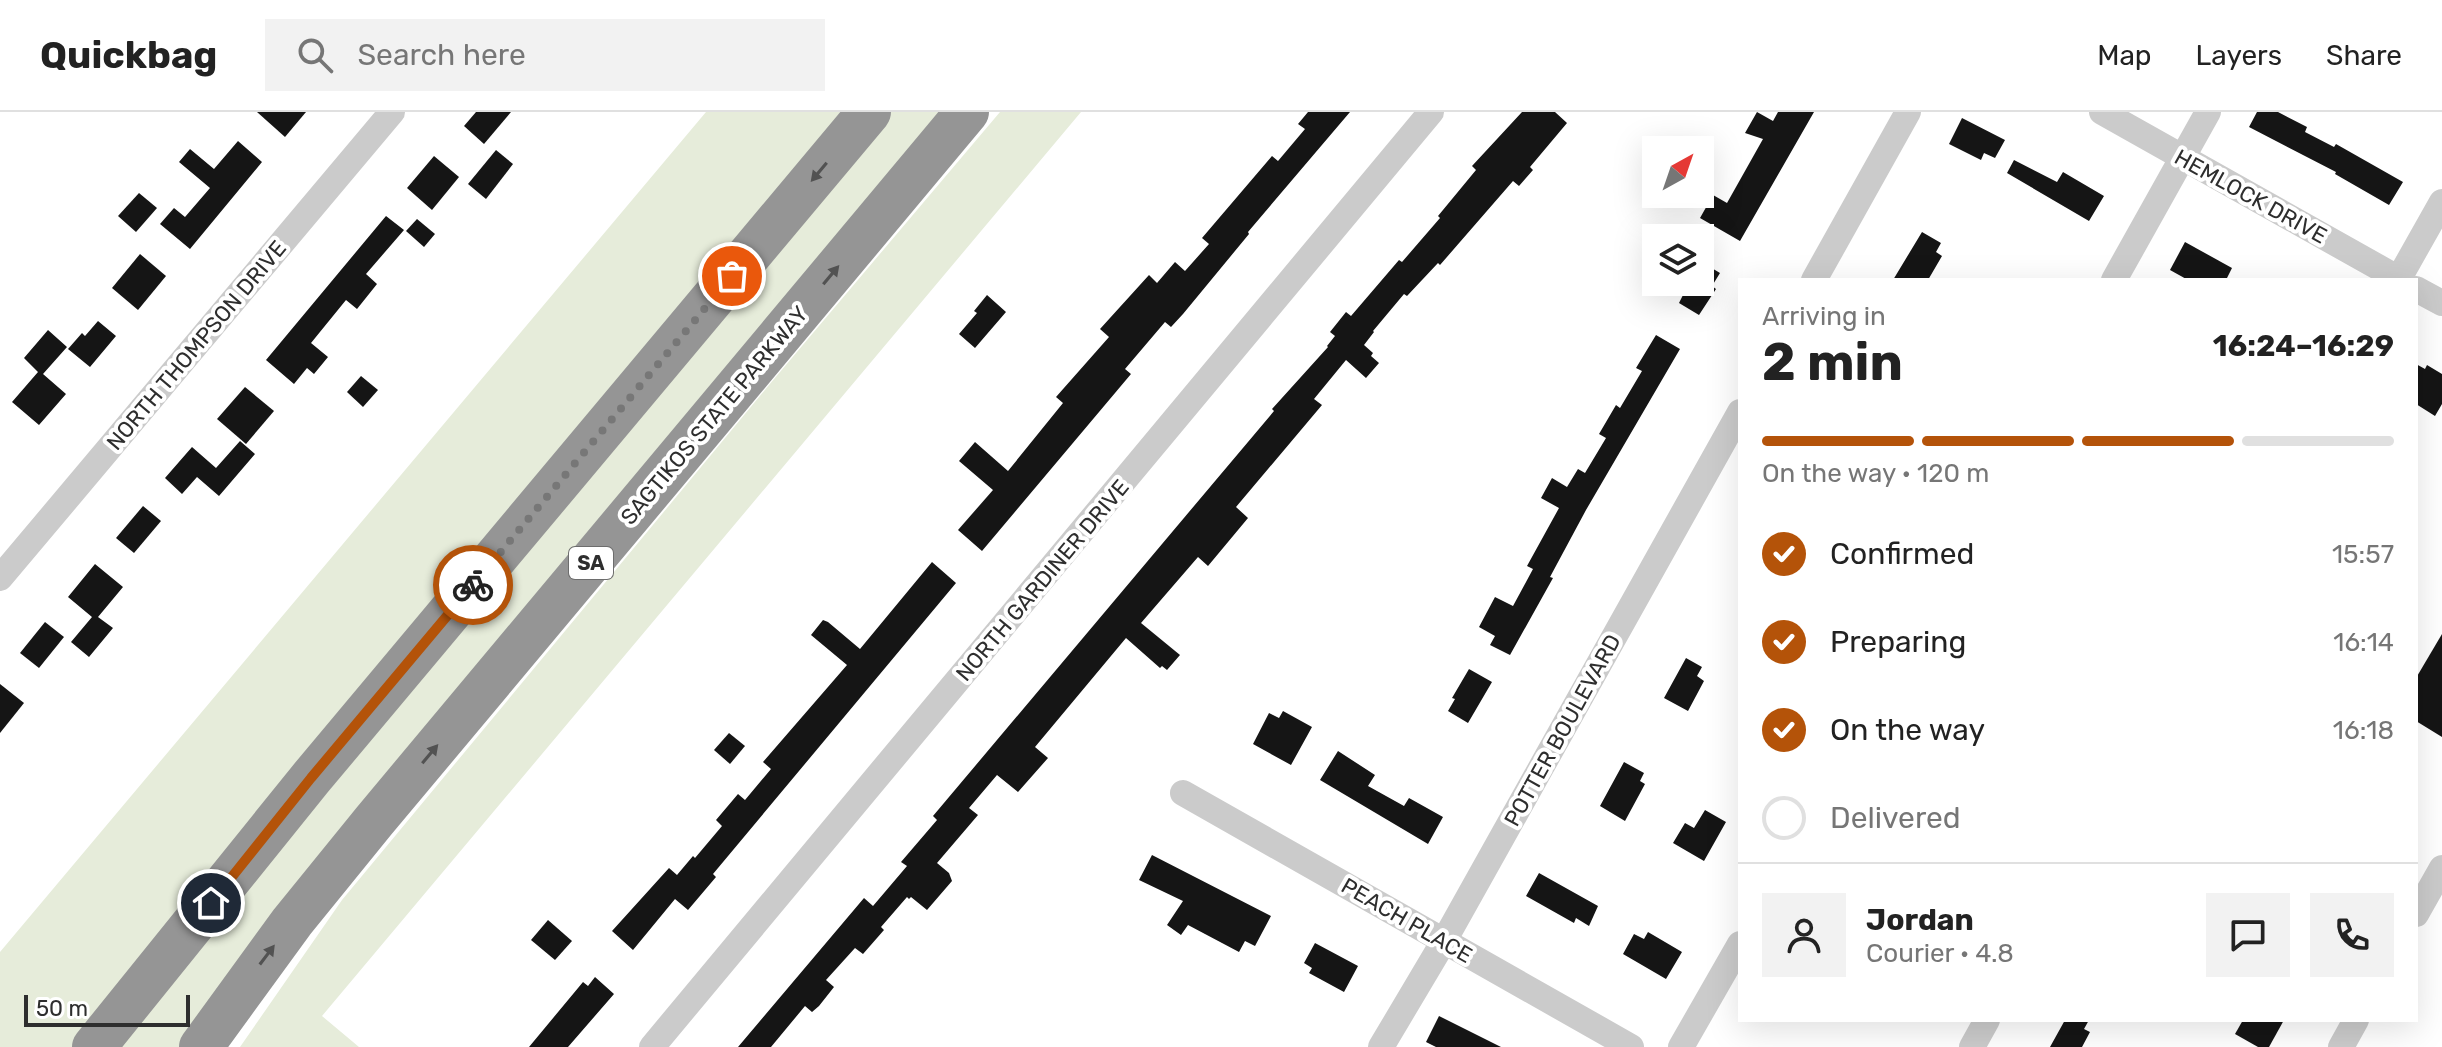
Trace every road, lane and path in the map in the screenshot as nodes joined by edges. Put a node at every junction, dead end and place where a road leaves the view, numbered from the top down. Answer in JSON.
{"nodes":[{"id":1,"x":392,"y":112,"type":"edge"},
{"id":2,"x":869,"y":112,"type":"edge"},
{"id":3,"x":967,"y":112,"type":"edge"},
{"id":4,"x":1431,"y":112,"type":"edge"},
{"id":5,"x":1908,"y":112,"type":"edge"},
{"id":6,"x":2102,"y":112,"type":"edge"},
{"id":7,"x":2208,"y":112,"type":"edge"},
{"id":8,"x":2183,"y":158,"type":"junction"},
{"id":9,"x":2442,"y":202,"type":"edge"},
{"id":10,"x":1815,"y":278,"type":"edge"},
{"id":11,"x":2115,"y":278,"type":"edge"},
{"id":12,"x":2396,"y":278,"type":"edge"},
{"id":13,"x":2405,"y":278,"type":"edge"},
{"id":14,"x":2418,"y":290,"type":"edge"},
{"id":15,"x":2442,"y":303,"type":"edge"},
{"id":16,"x":1738,"y":416,"type":"edge"},
{"id":17,"x":0,"y":578,"type":"edge"},
{"id":18,"x":311,"y":778,"type":"junction"},
{"id":19,"x":1183,"y":793,"type":"dead end"},
{"id":20,"x":2442,"y":868,"type":"edge"},
{"id":21,"x":2418,"y":910,"type":"edge"},
{"id":22,"x":1444,"y":941,"type":"junction"},
{"id":23,"x":1738,"y":947,"type":"edge"},
{"id":24,"x":1986,"y":1022,"type":"edge"},
{"id":25,"x":2355,"y":1022,"type":"edge"},
{"id":26,"x":209,"y":1037,"type":"edge"},
{"id":27,"x":94,"y":1047,"type":"edge"},
{"id":28,"x":108,"y":1047,"type":"edge"},
{"id":29,"x":652,"y":1047,"type":"edge"},
{"id":30,"x":1381,"y":1047,"type":"edge"},
{"id":31,"x":1631,"y":1047,"type":"edge"},
{"id":32,"x":1681,"y":1047,"type":"edge"},
{"id":33,"x":1972,"y":1047,"type":"edge"},
{"id":34,"x":2341,"y":1047,"type":"edge"}],
"edges":[{"from":1,"to":17,"type":"street","name":"NORTH THOMPSON DRIVE"},
{"from":2,"to":18,"type":"highway","one_way":true},
{"from":26,"to":3,"type":"highway","name":"SAGTIKOS STATE PARKWAY","number":"SA","one_way":true},
{"from":4,"to":29,"type":"street","name":"NORTH GARDINER DRIVE"},
{"from":5,"to":10,"type":"street"},
{"from":6,"to":8,"type":"street","name":"HEMLOCK DRIVE"},
{"from":7,"to":8,"type":"street"},
{"from":8,"to":11,"type":"street"},
{"from":8,"to":12,"type":"street","name":"HEMLOCK DRIVE"},
{"from":9,"to":13,"type":"street"},
{"from":14,"to":15,"type":"street","name":"HEMLOCK DRIVE"},
{"from":16,"to":22,"type":"street","name":"POTTER BOULEVARD"},
{"from":18,"to":27,"type":"highway"},
{"from":18,"to":28,"type":"highway"},
{"from":19,"to":22,"type":"street","name":"PEACH PLACE"},
{"from":20,"to":21,"type":"street"},
{"from":22,"to":30,"type":"street","name":"POTTER BOULEVARD"},
{"from":22,"to":31,"type":"street","name":"PEACH PLACE"},
{"from":23,"to":32,"type":"street"},
{"from":24,"to":33,"type":"street"},
{"from":25,"to":34,"type":"street"}]}
